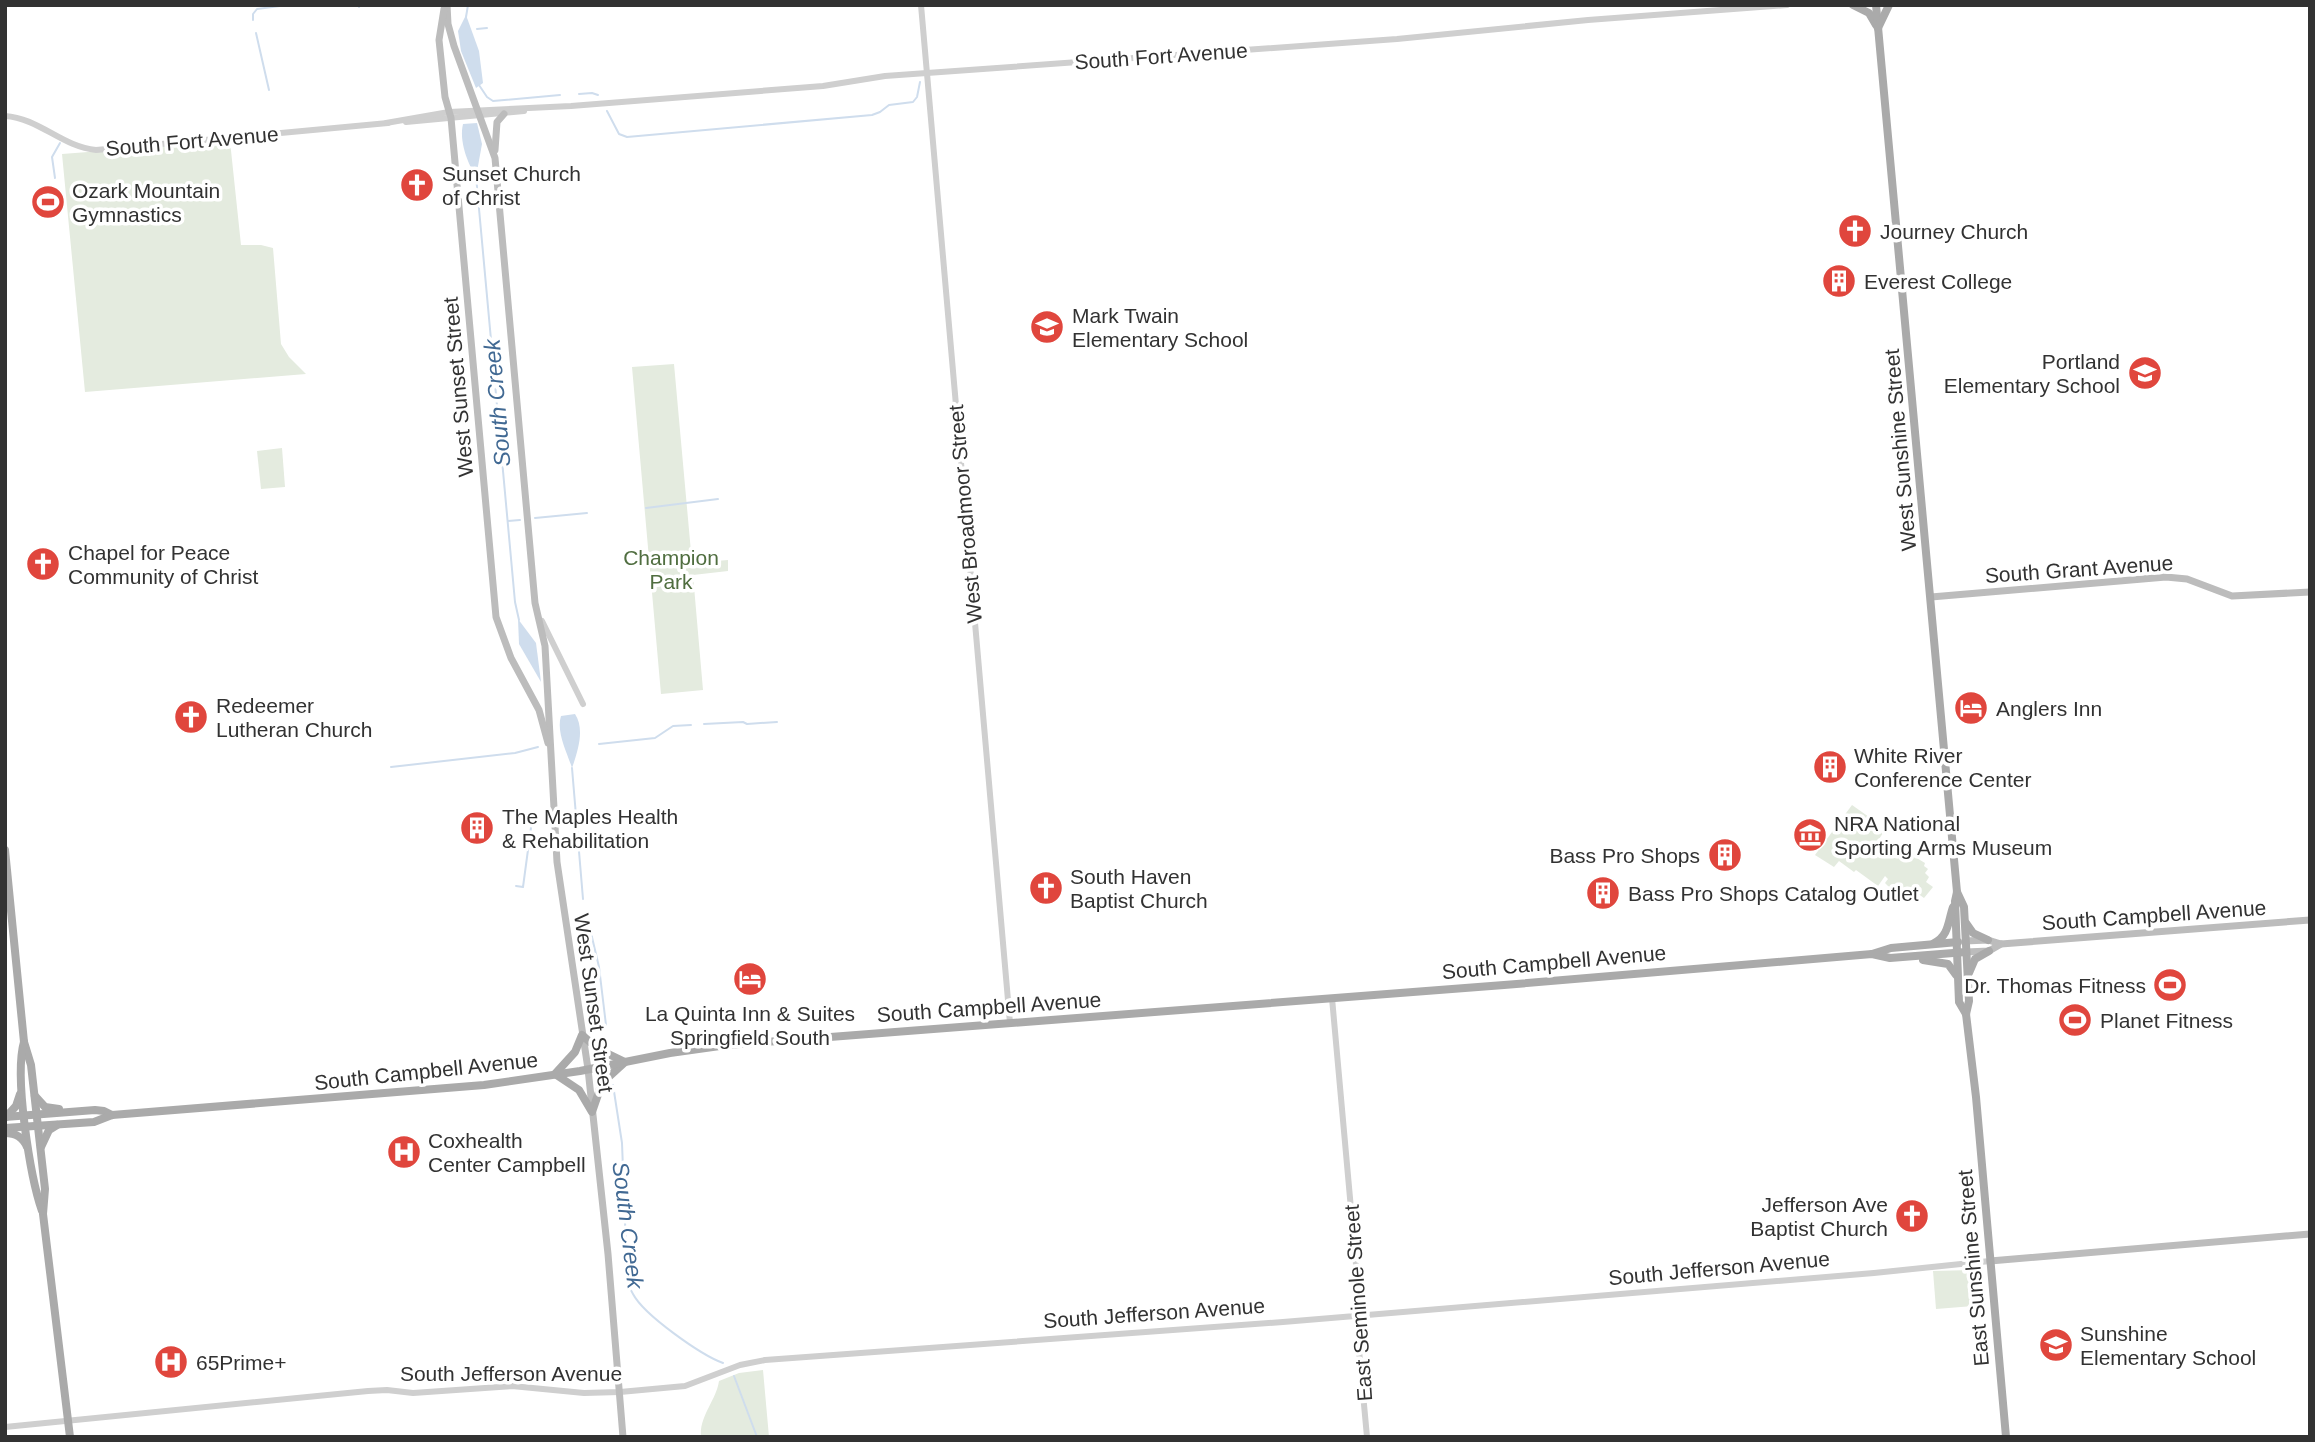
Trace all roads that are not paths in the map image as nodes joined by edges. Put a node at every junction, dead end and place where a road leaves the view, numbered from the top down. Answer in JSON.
{"nodes":[{"id":1,"x":446,"y":5,"type":"edge"},
{"id":2,"x":921,"y":5,"type":"edge"},
{"id":3,"x":1787,"y":5,"type":"edge"},
{"id":4,"x":1853,"y":5,"type":"edge"},
{"id":5,"x":1876,"y":5,"type":"edge"},
{"id":6,"x":1889,"y":5,"type":"edge"},
{"id":7,"x":1878,"y":28,"type":"junction"},
{"id":8,"x":927,"y":73,"type":"junction"},
{"id":9,"x":536,"y":108,"type":"junction"},
{"id":10,"x":480,"y":113,"type":"junction"},
{"id":11,"x":504,"y":114,"type":"junction"},
{"id":12,"x":450,"y":115,"type":"junction"},
{"id":13,"x":5,"y":116,"type":"edge"},
{"id":14,"x":495,"y":158,"type":"junction"},
{"id":15,"x":2310,"y":592,"type":"edge"},
{"id":16,"x":1931,"y":597,"type":"junction"},
{"id":17,"x":535,"y":603,"type":"junction"},
{"id":18,"x":583,"y":704,"type":"dead end"},
{"id":19,"x":551,"y":757,"type":"junction"},
{"id":20,"x":5,"y":850,"type":"edge"},
{"id":21,"x":1956,"y":896,"type":"junction"},
{"id":22,"x":1964,"y":916,"type":"junction"},
{"id":23,"x":2310,"y":920,"type":"edge"},
{"id":24,"x":1988,"y":940,"type":"junction"},
{"id":25,"x":1961,"y":942,"type":"junction"},
{"id":26,"x":1928,"y":944,"type":"junction"},
{"id":27,"x":2001,"y":944,"type":"junction"},
{"id":28,"x":1989,"y":951,"type":"junction"},
{"id":29,"x":1961,"y":953,"type":"junction"},
{"id":30,"x":1872,"y":954,"type":"junction"},
{"id":31,"x":1914,"y":957,"type":"junction"},
{"id":32,"x":1963,"y":979,"type":"junction"},
{"id":33,"x":1332,"y":998,"type":"junction"},
{"id":34,"x":1010,"y":1023,"type":"junction"},
{"id":35,"x":582,"y":1035,"type":"junction"},
{"id":36,"x":24,"y":1042,"type":"junction"},
{"id":37,"x":625,"y":1062,"type":"junction"},
{"id":38,"x":588,"y":1069,"type":"junction"},
{"id":39,"x":555,"y":1074,"type":"junction"},
{"id":40,"x":22,"y":1087,"type":"junction"},
{"id":41,"x":34,"y":1094,"type":"junction"},
{"id":42,"x":1976,"y":1097,"type":"joint"},
{"id":43,"x":89,"y":1111,"type":"junction"},
{"id":44,"x":592,"y":1112,"type":"junction"},
{"id":45,"x":36,"y":1115,"type":"junction"},
{"id":46,"x":112,"y":1115,"type":"junction"},
{"id":47,"x":25,"y":1116,"type":"junction"},
{"id":48,"x":6,"y":1117,"type":"edge"},
{"id":49,"x":59,"y":1124,"type":"junction"},
{"id":50,"x":37,"y":1125,"type":"junction"},
{"id":51,"x":26,"y":1126,"type":"junction"},
{"id":52,"x":5,"y":1130,"type":"edge"},
{"id":53,"x":40,"y":1150,"type":"junction"},
{"id":54,"x":29,"y":1151,"type":"junction"},
{"id":55,"x":43,"y":1214,"type":"junction"},
{"id":56,"x":2310,"y":1234,"type":"edge"},
{"id":57,"x":1990,"y":1261,"type":"junction"},
{"id":58,"x":1360,"y":1315,"type":"junction"},
{"id":59,"x":620,"y":1392,"type":"junction"},
{"id":60,"x":68,"y":1421,"type":"junction"},
{"id":61,"x":5,"y":1427,"type":"edge"},
{"id":62,"x":70,"y":1437,"type":"edge"},
{"id":63,"x":623,"y":1437,"type":"edge"},
{"id":64,"x":1367,"y":1437,"type":"edge"},
{"id":65,"x":2006,"y":1437,"type":"edge"}],
"edges":[{"from":1,"to":10,"type":"main road","name":"West Sunset Street"},
{"from":1,"to":12,"type":"main road","name":"West Sunset Street"},
{"from":2,"to":8,"type":"street","name":"West Broadmoor Street"},
{"from":3,"to":8,"type":"street","name":"South Fort Avenue"},
{"from":4,"to":7,"type":"main road"},
{"from":5,"to":7,"type":"main road","name":"West Sunshine Street"},
{"from":6,"to":7,"type":"main road"},
{"from":7,"to":16,"type":"main road","name":"West Sunshine Street"},
{"from":8,"to":9,"type":"street","name":"South Fort Avenue"},
{"from":8,"to":34,"type":"street","name":"West Broadmoor Street"},
{"from":9,"to":10,"type":"street","name":"South Fort Avenue"},
{"from":9,"to":11,"type":"street","name":"South Fort Avenue"},
{"from":10,"to":11,"type":"street","name":"South Fort Avenue"},
{"from":10,"to":12,"type":"street","name":"South Fort Avenue"},
{"from":10,"to":14,"type":"main road","name":"West Sunset Street"},
{"from":11,"to":14,"type":"main road"},
{"from":12,"to":13,"type":"street","name":"South Fort Avenue"},
{"from":12,"to":19,"type":"main road","name":"West Sunset Street"},
{"from":14,"to":17,"type":"main road","name":"West Sunset Street"},
{"from":15,"to":16,"type":"main road","name":"South Grant Avenue"},
{"from":16,"to":21,"type":"main road","name":"West Sunshine Street"},
{"from":17,"to":18,"type":"street"},
{"from":17,"to":19,"type":"main road","name":"West Sunset Street"},
{"from":19,"to":35,"type":"main road","name":"West Sunset Street"},
{"from":20,"to":36,"type":"main road"},
{"from":21,"to":22,"type":"main road","name":"West Sunshine Street"},
{"from":21,"to":25,"type":"main road","name":"West Sunshine Street"},
{"from":21,"to":26,"type":"main road"},
{"from":22,"to":24,"type":"main road"},
{"from":22,"to":25,"type":"main road","name":"West Sunshine Street"},
{"from":23,"to":27,"type":"main road","name":"South Campbell Avenue"},
{"from":24,"to":25,"type":"main road","name":"South Campbell Avenue"},
{"from":24,"to":27,"type":"main road","name":"South Campbell Avenue"},
{"from":25,"to":26,"type":"main road","name":"South Campbell Avenue"},
{"from":25,"to":29,"type":"main road","name":"West Sunshine Street"},
{"from":26,"to":30,"type":"main road","name":"South Campbell Avenue"},
{"from":27,"to":28,"type":"main road","name":"South Campbell Avenue"},
{"from":28,"to":29,"type":"main road","name":"South Campbell Avenue"},
{"from":28,"to":32,"type":"main road"},
{"from":29,"to":31,"type":"main road","name":"South Campbell Avenue"},
{"from":29,"to":32,"type":"main road","name":"West Sunshine Street"},
{"from":30,"to":31,"type":"main road","name":"South Campbell Avenue"},
{"from":30,"to":33,"type":"main road","name":"South Campbell Avenue"},
{"from":31,"to":32,"type":"main road"},
{"from":32,"to":42,"type":"main road","name":"West Sunshine Street"},
{"from":33,"to":34,"type":"main road","name":"South Campbell Avenue"},
{"from":33,"to":58,"type":"street","name":"East Seminole Street"},
{"from":34,"to":37,"type":"main road","name":"South Campbell Avenue"},
{"from":35,"to":37,"type":"main road"},
{"from":35,"to":38,"type":"main road","name":"West Sunset Street"},
{"from":35,"to":39,"type":"main road"},
{"from":36,"to":40,"type":"main road"},
{"from":36,"to":41,"type":"main road"},
{"from":37,"to":38,"type":"main road","name":"South Campbell Avenue"},
{"from":37,"to":44,"type":"main road"},
{"from":38,"to":39,"type":"main road","name":"South Campbell Avenue"},
{"from":38,"to":44,"type":"main road","name":"West Sunset Street"},
{"from":39,"to":44,"type":"main road"},
{"from":39,"to":46,"type":"main road","name":"South Campbell Avenue"},
{"from":40,"to":47,"type":"main road"},
{"from":40,"to":48,"type":"main road"},
{"from":41,"to":43,"type":"main road"},
{"from":41,"to":45,"type":"main road"},
{"from":42,"to":57,"type":"main road","name":"East Sunshine Street"},
{"from":43,"to":45,"type":"main road","name":"South Campbell Avenue"},
{"from":43,"to":46,"type":"main road","name":"South Campbell Avenue"},
{"from":44,"to":59,"type":"main road","name":"West Sunset Street"},
{"from":45,"to":47,"type":"main road","name":"South Campbell Avenue"},
{"from":45,"to":50,"type":"main road"},
{"from":46,"to":49,"type":"main road","name":"South Campbell Avenue"},
{"from":47,"to":48,"type":"main road","name":"South Campbell Avenue"},
{"from":47,"to":51,"type":"main road"},
{"from":49,"to":50,"type":"main road","name":"South Campbell Avenue"},
{"from":49,"to":53,"type":"main road"},
{"from":50,"to":51,"type":"main road","name":"South Campbell Avenue"},
{"from":50,"to":53,"type":"main road"},
{"from":51,"to":52,"type":"main road","name":"South Campbell Avenue"},
{"from":51,"to":54,"type":"main road"},
{"from":52,"to":54,"type":"main road"},
{"from":53,"to":55,"type":"main road"},
{"from":54,"to":55,"type":"main road"},
{"from":55,"to":60,"type":"main road"},
{"from":56,"to":57,"type":"main road","name":"South Jefferson Avenue"},
{"from":57,"to":58,"type":"street","name":"South Jefferson Avenue"},
{"from":57,"to":65,"type":"main road","name":"East Sunshine Street"},
{"from":58,"to":59,"type":"street","name":"South Jefferson Avenue"},
{"from":58,"to":64,"type":"street","name":"East Seminole Street"},
{"from":59,"to":60,"type":"street","name":"South Jefferson Avenue"},
{"from":59,"to":63,"type":"main road","name":"West Sunset Street"},
{"from":60,"to":61,"type":"street","name":"South Jefferson Avenue"},
{"from":60,"to":62,"type":"main road"}]}
